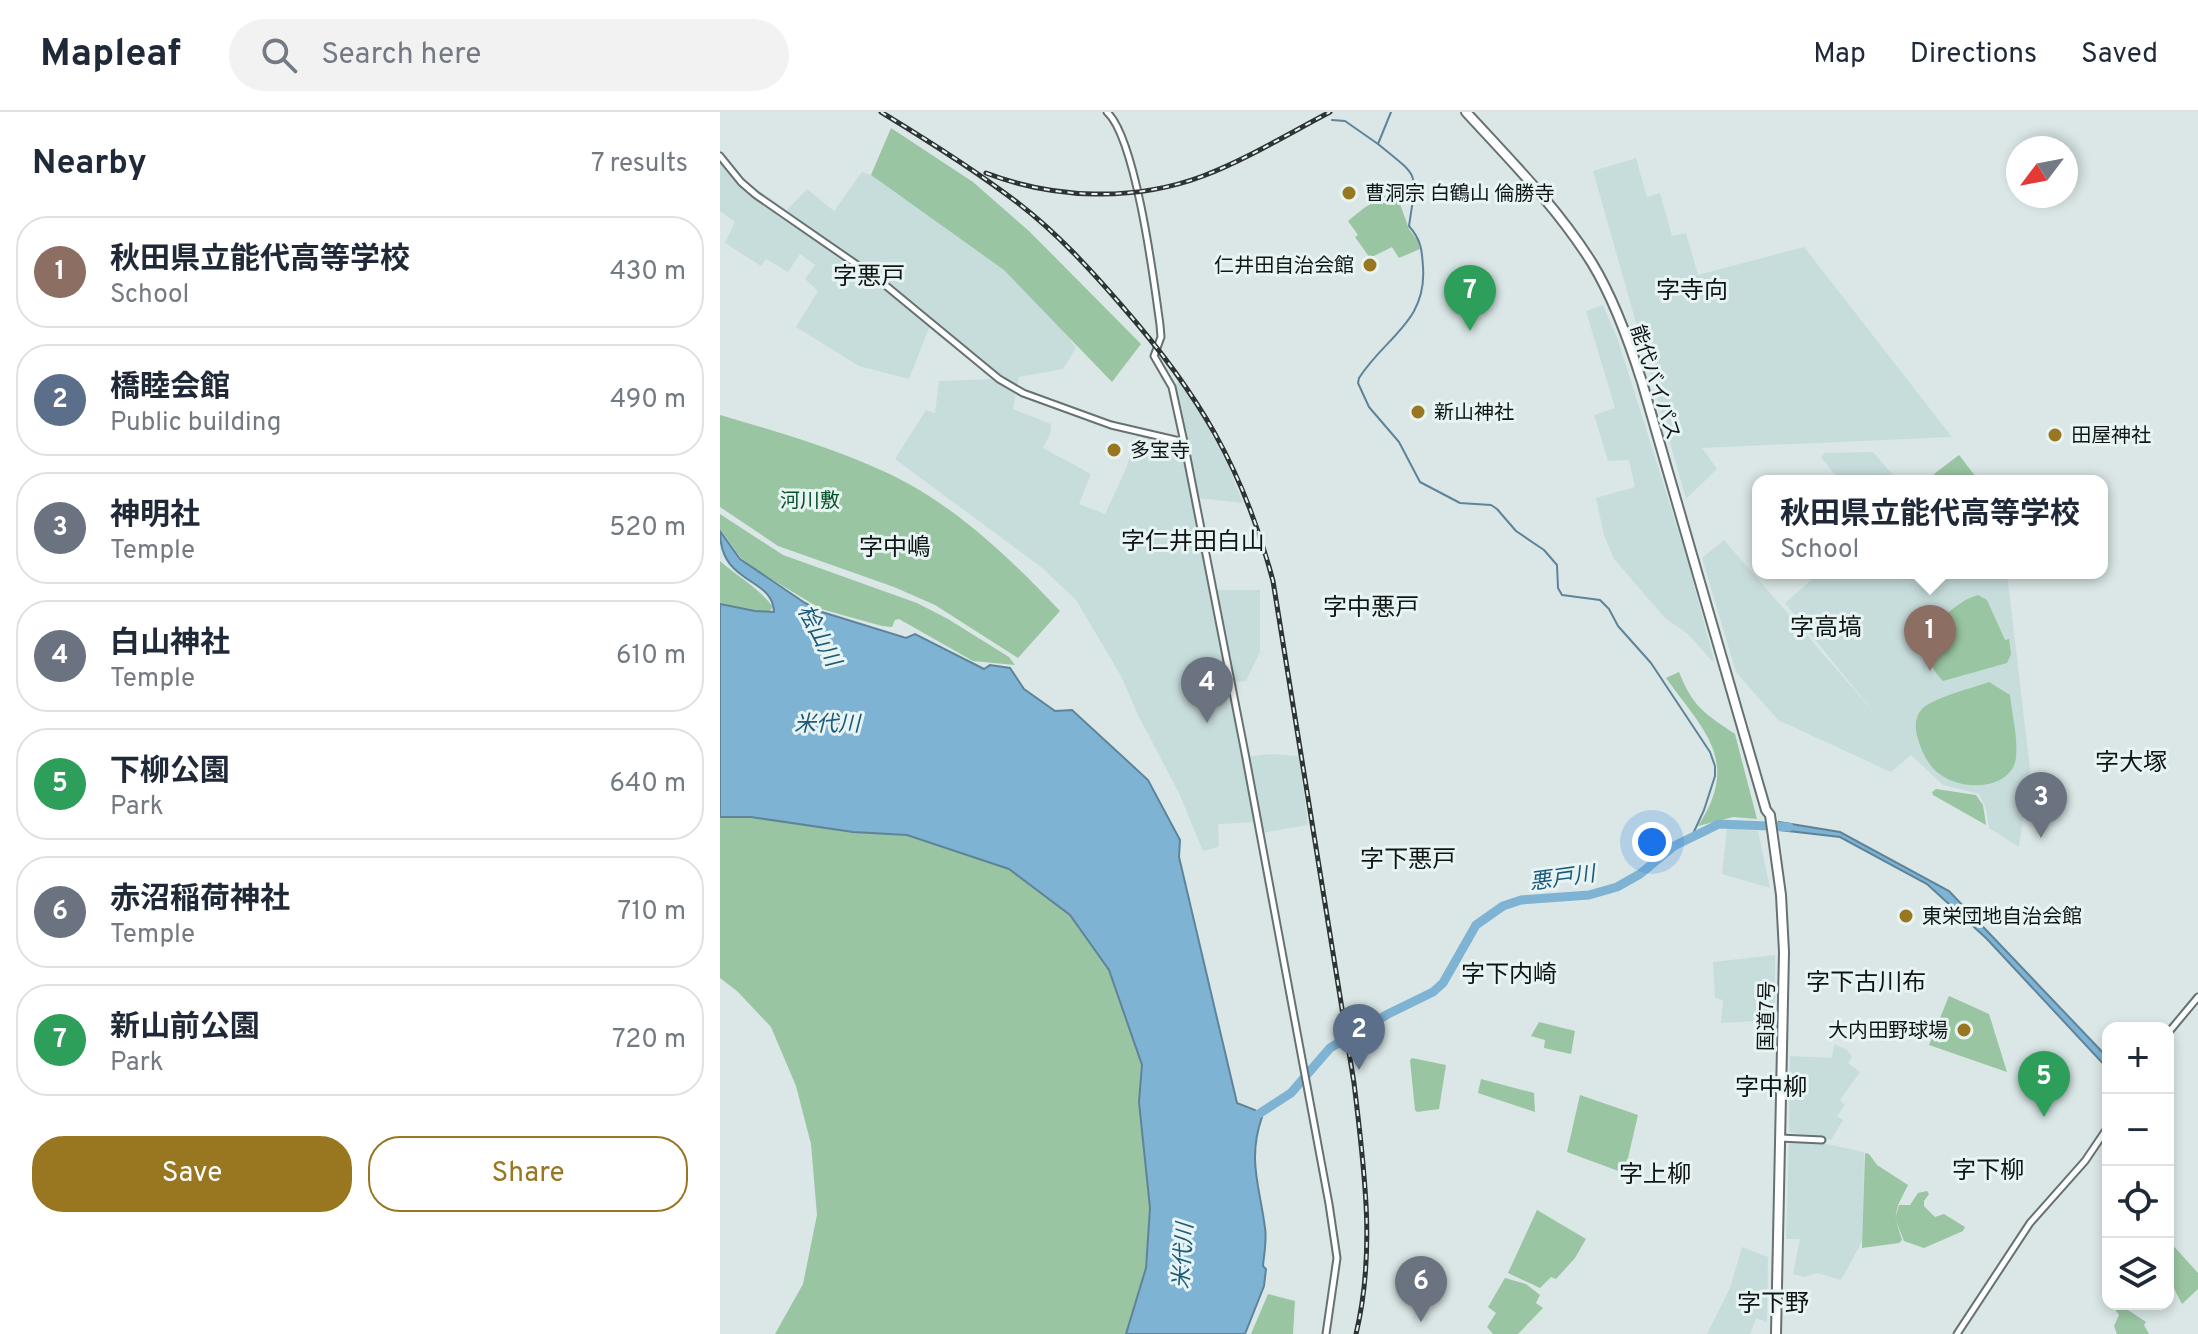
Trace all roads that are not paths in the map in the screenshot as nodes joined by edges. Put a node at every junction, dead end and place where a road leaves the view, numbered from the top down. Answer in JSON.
{"nodes":[{"id":1,"x":1107,"y":112,"type":"edge"},
{"id":2,"x":1466,"y":112,"type":"edge"},
{"id":3,"x":720,"y":156,"type":"edge"},
{"id":4,"x":1184,"y":442,"type":"junction"},
{"id":5,"x":1736,"y":704,"type":"joint"},
{"id":6,"x":2198,"y":997,"type":"edge"},
{"id":7,"x":2174,"y":1026,"type":"edge"},
{"id":8,"x":2102,"y":1136,"type":"edge"},
{"id":9,"x":1780,"y":1138,"type":"junction"},
{"id":10,"x":1822,"y":1140,"type":"dead end"},
{"id":11,"x":1326,"y":1334,"type":"edge"},
{"id":12,"x":1776,"y":1334,"type":"edge"},
{"id":13,"x":1957,"y":1334,"type":"edge"}],
"edges":[{"from":1,"to":4,"type":"street"},
{"from":2,"to":5,"type":"highway","name":"能代バイパス"},
{"from":3,"to":4,"type":"street"},
{"from":4,"to":11,"type":"street"},
{"from":5,"to":9,"type":"highway","name":"国道7号"},
{"from":6,"to":7,"type":"street"},
{"from":8,"to":13,"type":"street"},
{"from":9,"to":10,"type":"street"},
{"from":9,"to":12,"type":"highway","name":"国道7号"}]}
